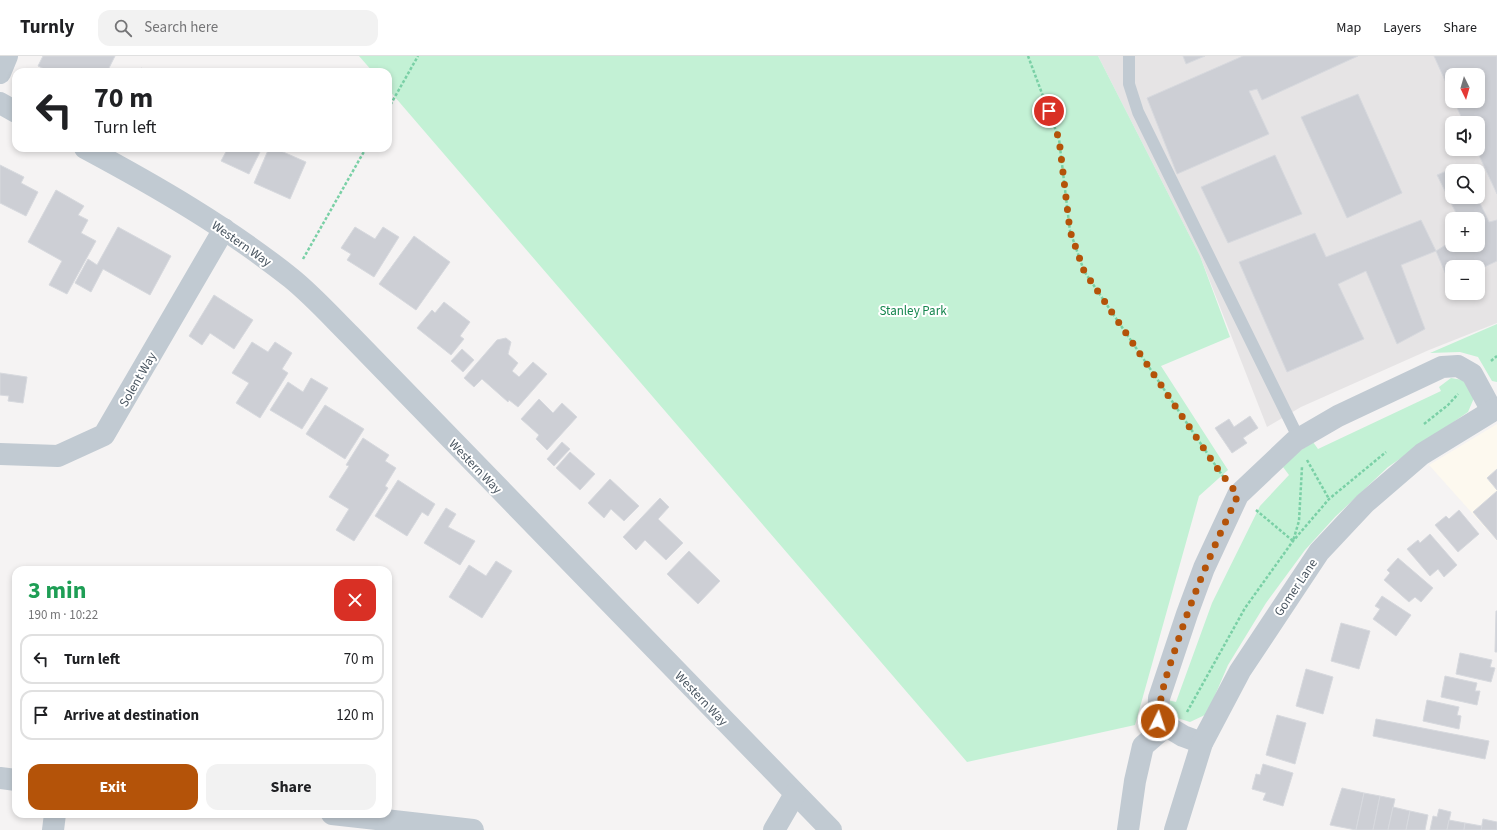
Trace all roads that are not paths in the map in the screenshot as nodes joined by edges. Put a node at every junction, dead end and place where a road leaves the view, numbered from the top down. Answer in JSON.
{"nodes":[{"id":1,"x":7,"y":56,"type":"edge"},
{"id":2,"x":1129,"y":56,"type":"edge"},
{"id":3,"x":0,"y":73,"type":"edge"},
{"id":4,"x":0,"y":103,"type":"edge"},
{"id":5,"x":12,"y":110,"type":"edge"},
{"id":6,"x":92,"y":152,"type":"edge"},
{"id":7,"x":224,"y":229,"type":"junction"},
{"id":8,"x":1495,"y":410,"type":"edge"},
{"id":9,"x":1297,"y":440,"type":"junction"},
{"id":10,"x":0,"y":454,"type":"edge"},
{"id":11,"x":1165,"y":727,"type":"junction"},
{"id":12,"x":1202,"y":743,"type":"junction"},
{"id":13,"x":0,"y":778,"type":"edge"},
{"id":14,"x":12,"y":780,"type":"edge"},
{"id":15,"x":795,"y":794,"type":"junction"},
{"id":16,"x":54,"y":818,"type":"edge"},
{"id":17,"x":367,"y":818,"type":"edge"},
{"id":18,"x":53,"y":830,"type":"edge"},
{"id":19,"x":473,"y":830,"type":"edge"},
{"id":20,"x":774,"y":830,"type":"edge"},
{"id":21,"x":831,"y":830,"type":"edge"},
{"id":22,"x":1128,"y":830,"type":"edge"},
{"id":23,"x":1175,"y":830,"type":"edge"}],
"edges":[{"from":1,"to":3,"type":"street"},
{"from":2,"to":9,"type":"lane"},
{"from":4,"to":5,"type":"street"},
{"from":6,"to":7,"type":"street","name":"Western Way"},
{"from":7,"to":10,"type":"street","name":"Solent Way"},
{"from":7,"to":15,"type":"street","name":"Western Way"},
{"from":8,"to":9,"type":"street"},
{"from":8,"to":12,"type":"street","name":"Gomer Lane"},
{"from":9,"to":11,"type":"street"},
{"from":11,"to":12,"type":"street"},
{"from":11,"to":22,"type":"street"},
{"from":12,"to":23,"type":"street","name":"Gomer Lane"},
{"from":13,"to":14,"type":"street"},
{"from":15,"to":20,"type":"street"},
{"from":15,"to":21,"type":"street","name":"Western Way"},
{"from":16,"to":18,"type":"street"},
{"from":17,"to":19,"type":"street"}]}
